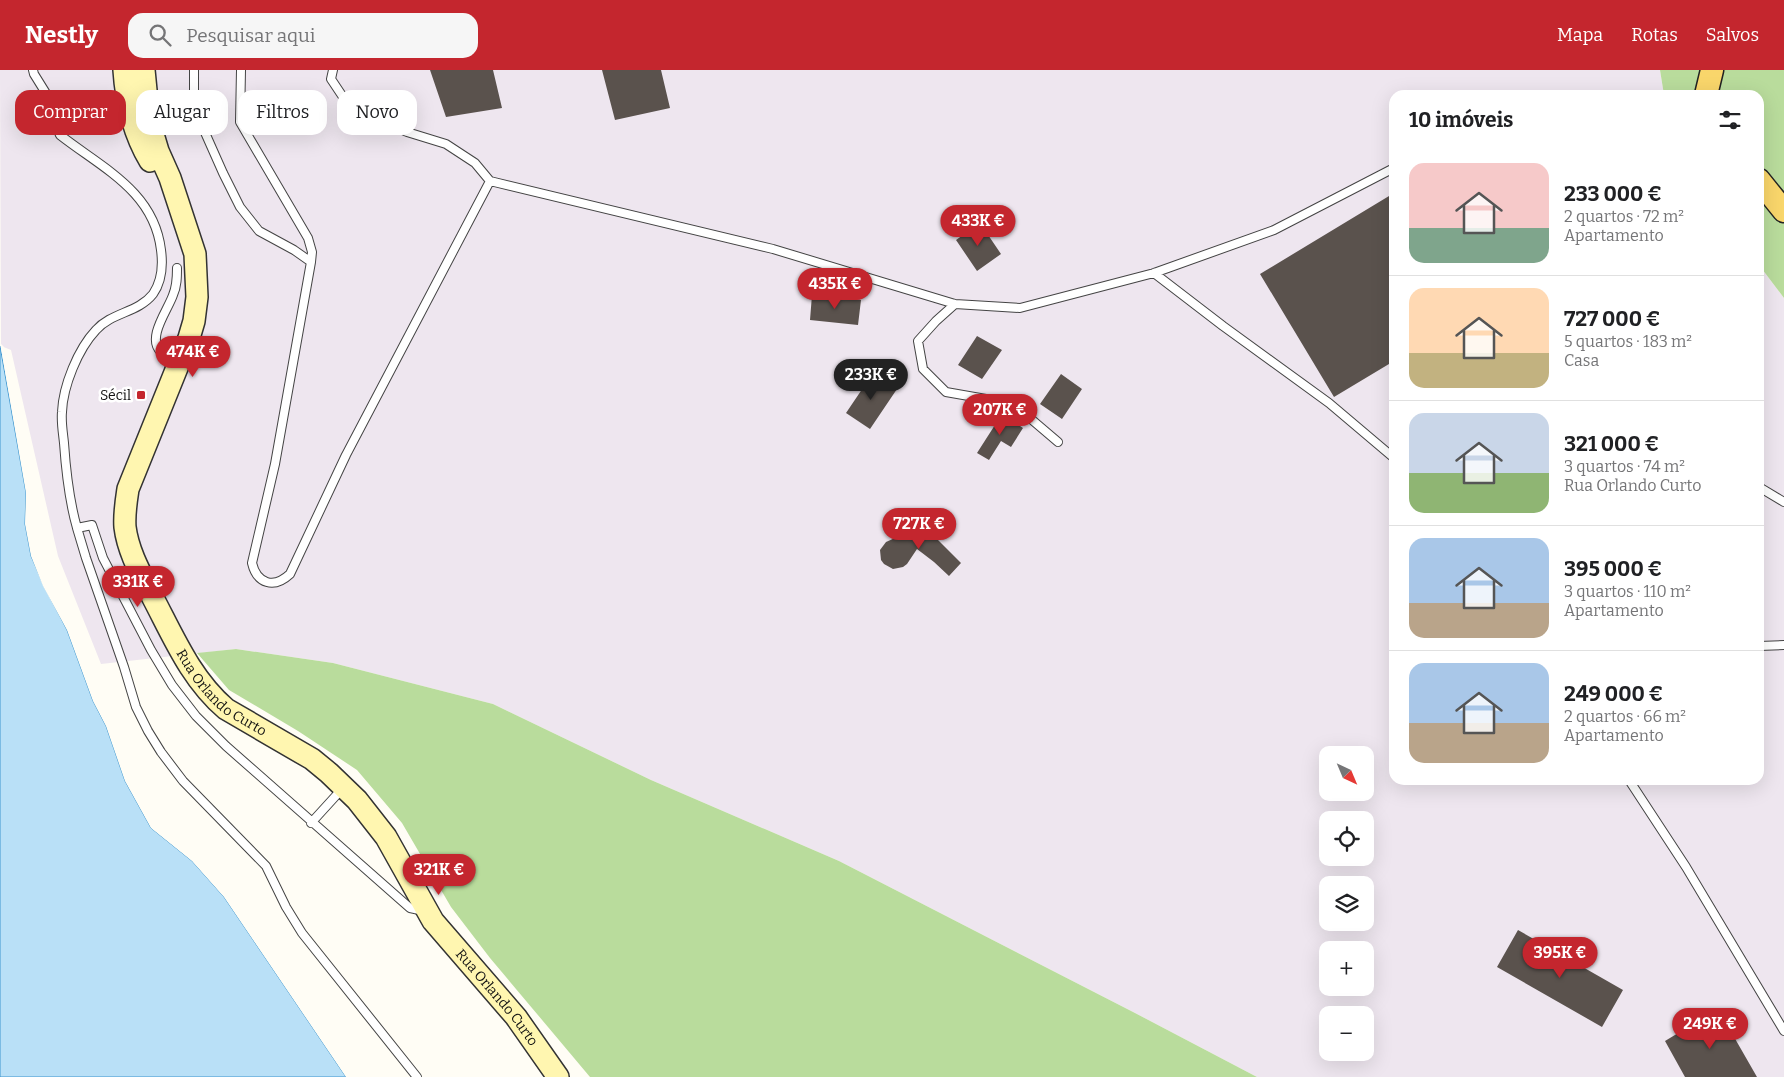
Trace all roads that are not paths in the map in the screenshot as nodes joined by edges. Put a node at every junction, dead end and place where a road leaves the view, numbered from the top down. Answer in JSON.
{"nodes":[{"id":1,"x":33,"y":70,"type":"edge"},
{"id":2,"x":124,"y":70,"type":"edge"},
{"id":3,"x":194,"y":70,"type":"edge"},
{"id":4,"x":241,"y":70,"type":"edge"},
{"id":5,"x":332,"y":70,"type":"edge"},
{"id":6,"x":1712,"y":70,"type":"edge"},
{"id":7,"x":149,"y":73,"type":"edge"},
{"id":8,"x":152,"y":90,"type":"edge"},
{"id":9,"x":1707,"y":90,"type":"edge"},
{"id":10,"x":161,"y":135,"type":"edge"},
{"id":11,"x":1389,"y":171,"type":"edge"},
{"id":12,"x":170,"y":178,"type":"junction"},
{"id":13,"x":490,"y":180,"type":"junction"},
{"id":14,"x":1764,"y":186,"type":"edge"},
{"id":15,"x":1784,"y":211,"type":"edge"},
{"id":16,"x":182,"y":218,"type":"junction"},
{"id":17,"x":311,"y":262,"type":"junction"},
{"id":18,"x":177,"y":268,"type":"dead end"},
{"id":19,"x":1154,"y":273,"type":"junction"},
{"id":20,"x":955,"y":304,"type":"junction"},
{"id":21,"x":180,"y":362,"type":"junction"},
{"id":22,"x":1058,"y":442,"type":"dead end"},
{"id":23,"x":1389,"y":454,"type":"edge"},
{"id":24,"x":1764,"y":491,"type":"edge"},
{"id":25,"x":1784,"y":502,"type":"edge"},
{"id":26,"x":78,"y":528,"type":"junction"},
{"id":27,"x":1784,"y":644,"type":"edge"},
{"id":28,"x":1764,"y":646,"type":"edge"},
{"id":29,"x":1632,"y":785,"type":"edge"},
{"id":30,"x":345,"y":787,"type":"junction"},
{"id":31,"x":311,"y":823,"type":"junction"},
{"id":32,"x":427,"y":911,"type":"junction"},
{"id":33,"x":1784,"y":1031,"type":"edge"},
{"id":34,"x":417,"y":1077,"type":"edge"},
{"id":35,"x":558,"y":1077,"type":"edge"}],
"edges":[{"from":1,"to":26,"type":"lane"},
{"from":2,"to":16,"type":"main road","name":"Rua Orlando Curto"},
{"from":3,"to":17,"type":"lane"},
{"from":4,"to":17,"type":"lane"},
{"from":5,"to":13,"type":"lane"},
{"from":6,"to":9,"type":"main road"},
{"from":7,"to":8,"type":"lane"},
{"from":7,"to":12,"type":"main road","name":"Rua Orlando Curto"},
{"from":10,"to":12,"type":"lane"},
{"from":11,"to":19,"type":"lane"},
{"from":12,"to":16,"type":"main road","name":"Rua Orlando Curto"},
{"from":13,"to":17,"type":"lane"},
{"from":13,"to":20,"type":"lane"},
{"from":14,"to":15,"type":"main road"},
{"from":16,"to":21,"type":"main road","name":"Rua Orlando Curto"},
{"from":18,"to":21,"type":"lane"},
{"from":19,"to":20,"type":"lane"},
{"from":19,"to":23,"type":"lane"},
{"from":20,"to":22,"type":"lane"},
{"from":21,"to":30,"type":"main road","name":"Rua Orlando Curto"},
{"from":24,"to":25,"type":"lane"},
{"from":26,"to":31,"type":"lane"},
{"from":26,"to":34,"type":"lane"},
{"from":27,"to":28,"type":"lane"},
{"from":29,"to":33,"type":"lane"},
{"from":30,"to":31,"type":"lane"},
{"from":30,"to":32,"type":"main road","name":"Rua Orlando Curto"},
{"from":31,"to":32,"type":"lane"},
{"from":32,"to":35,"type":"main road","name":"Rua Orlando Curto"}]}
